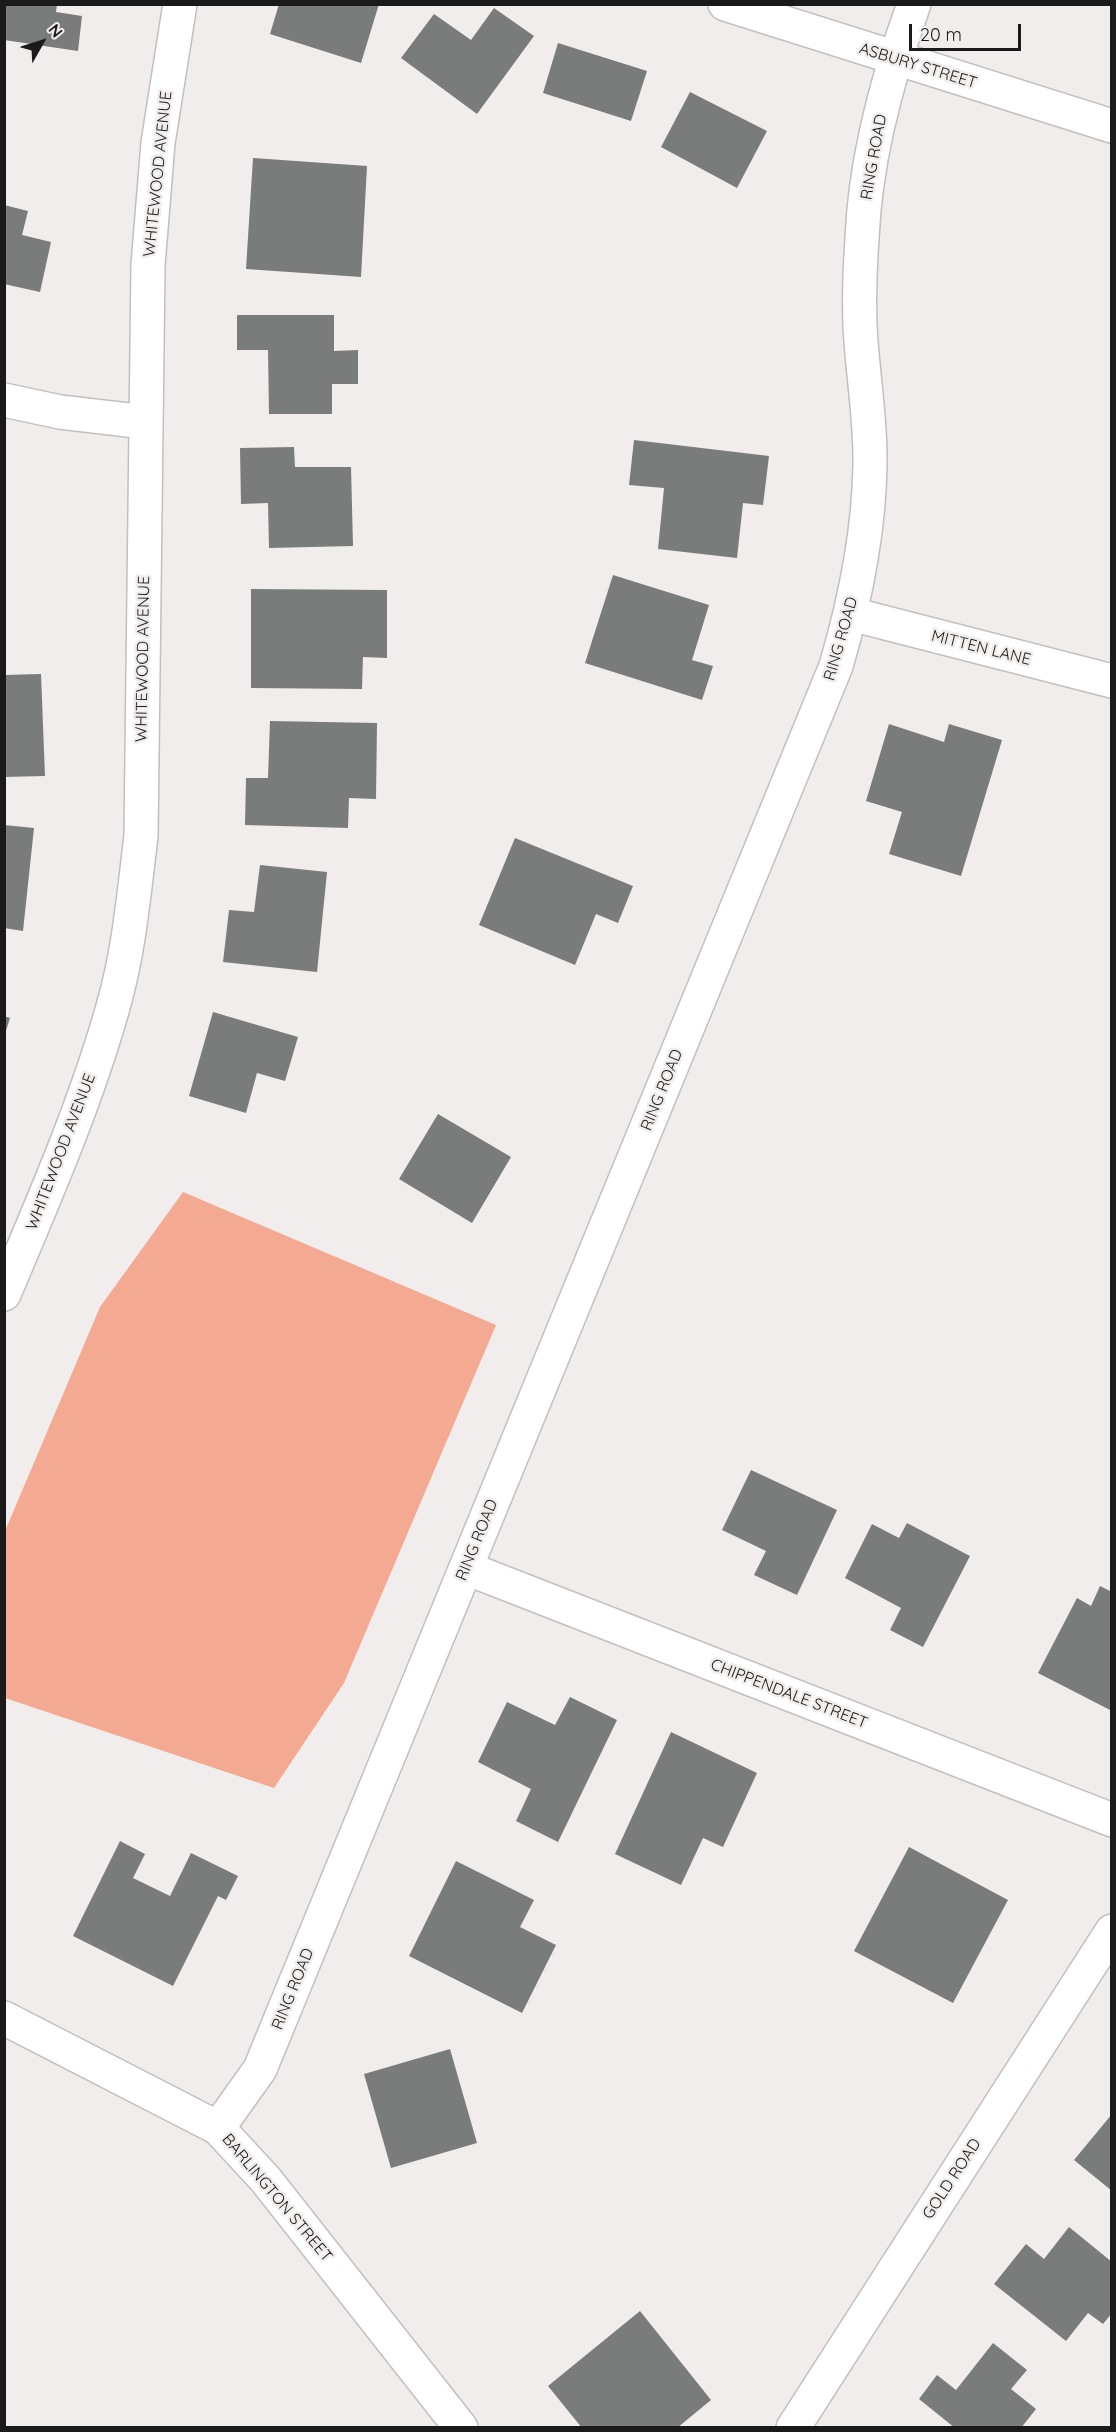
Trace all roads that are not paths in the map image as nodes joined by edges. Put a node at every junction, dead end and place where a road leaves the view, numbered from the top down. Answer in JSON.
{"nodes":[{"id":1,"x":180,"y":4,"type":"edge"},
{"id":2,"x":725,"y":4,"type":"edge"},
{"id":3,"x":914,"y":4,"type":"edge"},
{"id":4,"x":894,"y":59,"type":"junction"},
{"id":5,"x":1112,"y":126,"type":"edge"},
{"id":6,"x":4,"y":400,"type":"edge"},
{"id":7,"x":145,"y":422,"type":"junction"},
{"id":8,"x":851,"y":614,"type":"junction"},
{"id":9,"x":1112,"y":681,"type":"edge"},
{"id":10,"x":4,"y":1294,"type":"edge"},
{"id":11,"x":466,"y":1568,"type":"junction"},
{"id":12,"x":1112,"y":1820,"type":"edge"},
{"id":13,"x":1112,"y":1930,"type":"edge"},
{"id":14,"x":4,"y":2018,"type":"edge"},
{"id":15,"x":218,"y":2128,"type":"junction"},
{"id":16,"x":461,"y":2427,"type":"edge"},
{"id":17,"x":793,"y":2427,"type":"edge"}],
"edges":[{"from":1,"to":7,"type":"street","name":"WHITEWOOD AVENUE"},
{"from":2,"to":4,"type":"street","name":"ASBURY STREET"},
{"from":3,"to":4,"type":"street","name":"RING ROAD"},
{"from":4,"to":5,"type":"street","name":"ASBURY STREET"},
{"from":4,"to":8,"type":"street","name":"RING ROAD"},
{"from":6,"to":7,"type":"street"},
{"from":7,"to":10,"type":"street","name":"WHITEWOOD AVENUE"},
{"from":8,"to":9,"type":"street","name":"MITTEN LANE"},
{"from":8,"to":11,"type":"street","name":"RING ROAD"},
{"from":11,"to":12,"type":"street","name":"CHIPPENDALE STREET"},
{"from":11,"to":15,"type":"street","name":"RING ROAD"},
{"from":13,"to":17,"type":"street","name":"GOLD ROAD"},
{"from":14,"to":15,"type":"street","name":"BARLINGTON STREET"},
{"from":15,"to":16,"type":"street","name":"BARLINGTON STREET"}]}
